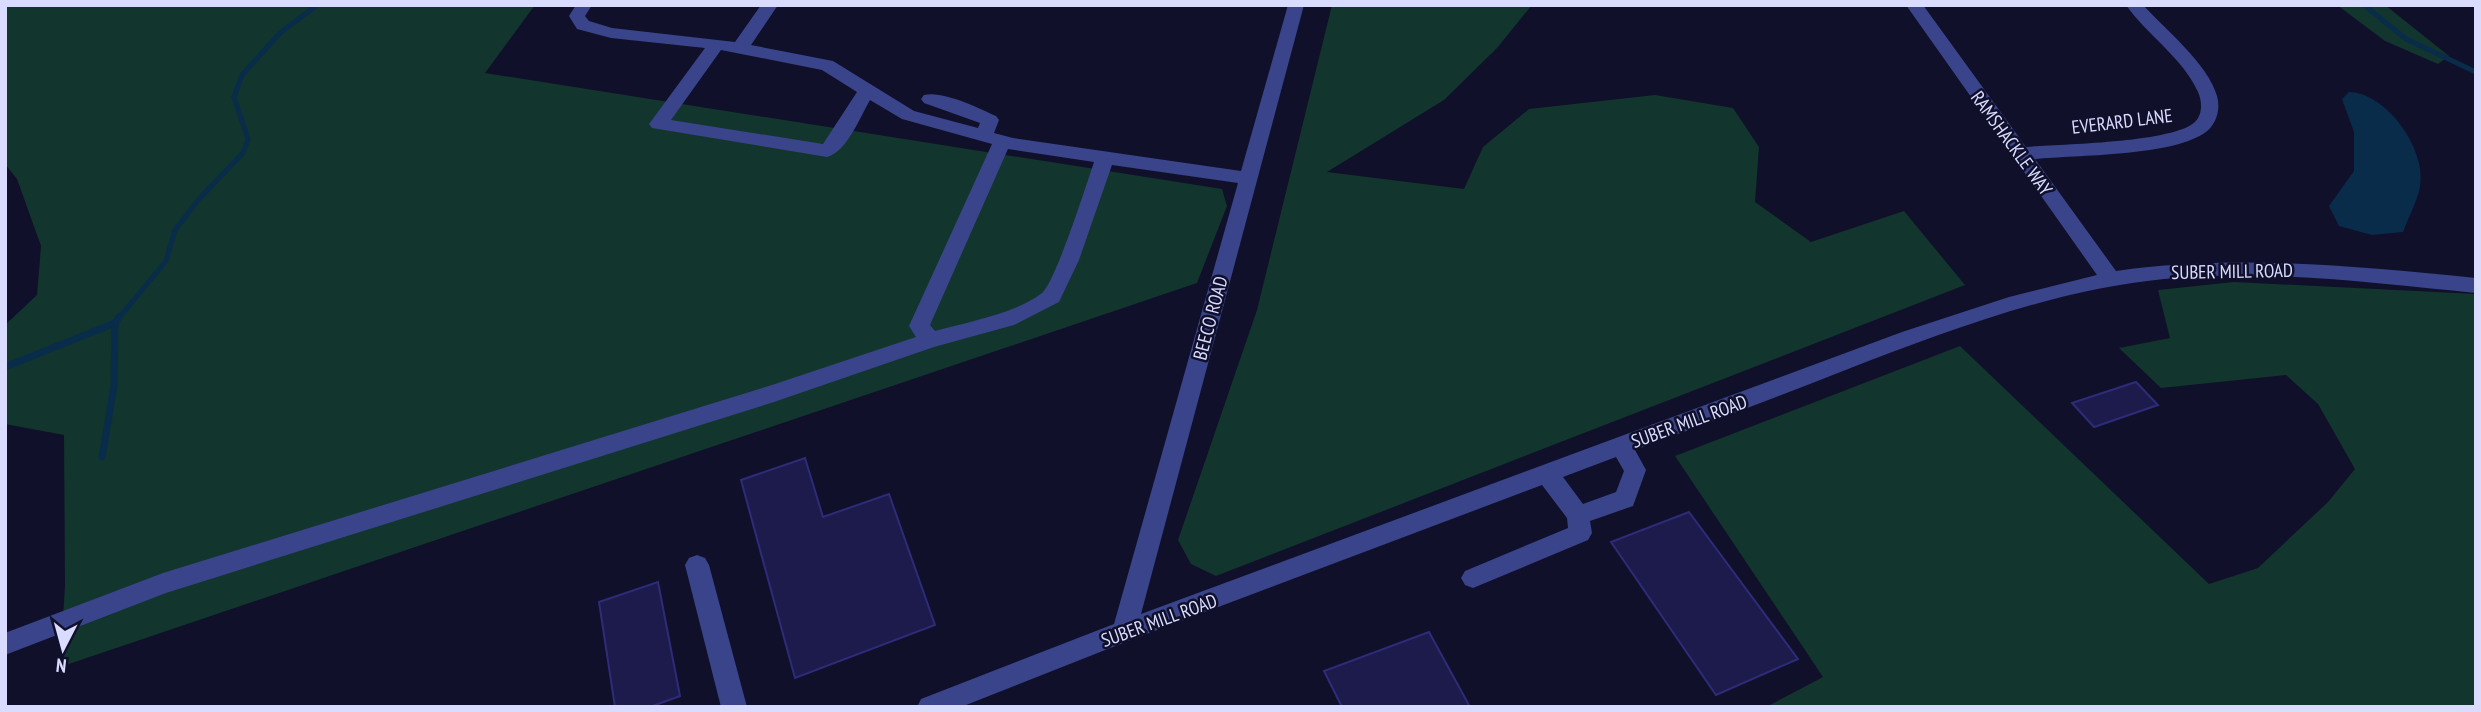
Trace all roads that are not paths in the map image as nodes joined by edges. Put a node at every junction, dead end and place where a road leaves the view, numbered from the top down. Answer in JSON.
{"nodes":[{"id":1,"x":584,"y":5,"type":"edge"},
{"id":2,"x":770,"y":5,"type":"edge"},
{"id":3,"x":1296,"y":5,"type":"edge"},
{"id":4,"x":1914,"y":5,"type":"edge"},
{"id":5,"x":2134,"y":5,"type":"edge"},
{"id":6,"x":716,"y":44,"type":"junction"},
{"id":7,"x":740,"y":48,"type":"junction"},
{"id":8,"x":868,"y":89,"type":"junction"},
{"id":9,"x":930,"y":99,"type":"dead end"},
{"id":10,"x":993,"y":139,"type":"junction"},
{"id":11,"x":2020,"y":153,"type":"junction"},
{"id":12,"x":1105,"y":158,"type":"junction"},
{"id":13,"x":1247,"y":178,"type":"junction"},
{"id":14,"x":2112,"y":280,"type":"junction"},
{"id":15,"x":2476,"y":286,"type":"edge"},
{"id":16,"x":931,"y":340,"type":"junction"},
{"id":17,"x":1621,"y":446,"type":"junction"},
{"id":18,"x":1547,"y":474,"type":"junction"},
{"id":19,"x":1578,"y":515,"type":"junction"},
{"id":20,"x":697,"y":565,"type":"dead end"},
{"id":21,"x":1473,"y":578,"type":"dead end"},
{"id":22,"x":1124,"y":631,"type":"junction"},
{"id":23,"x":5,"y":644,"type":"edge"},
{"id":24,"x":734,"y":707,"type":"edge"},
{"id":25,"x":930,"y":707,"type":"edge"}],
"edges":[{"from":1,"to":6,"type":"street"},
{"from":2,"to":7,"type":"street"},
{"from":3,"to":13,"type":"street","name":"BEECO ROAD"},
{"from":4,"to":11,"type":"street","name":"RAMSHACKLE WAY"},
{"from":5,"to":11,"type":"street","name":"EVERARD LANE"},
{"from":6,"to":7,"type":"street"},
{"from":6,"to":8,"type":"street"},
{"from":7,"to":8,"type":"street"},
{"from":8,"to":10,"type":"street"},
{"from":9,"to":10,"type":"street"},
{"from":10,"to":12,"type":"street"},
{"from":10,"to":16,"type":"street"},
{"from":11,"to":14,"type":"street","name":"RAMSHACKLE WAY"},
{"from":12,"to":13,"type":"street"},
{"from":12,"to":16,"type":"street"},
{"from":13,"to":22,"type":"street","name":"BEECO ROAD"},
{"from":14,"to":15,"type":"street","name":"SUBER MILL ROAD"},
{"from":14,"to":17,"type":"street","name":"SUBER MILL ROAD"},
{"from":16,"to":23,"type":"street"},
{"from":17,"to":18,"type":"street","name":"SUBER MILL ROAD"},
{"from":17,"to":19,"type":"street"},
{"from":18,"to":19,"type":"street"},
{"from":18,"to":22,"type":"street","name":"SUBER MILL ROAD"},
{"from":19,"to":21,"type":"street"},
{"from":20,"to":24,"type":"street"},
{"from":22,"to":25,"type":"street","name":"SUBER MILL ROAD"}]}
